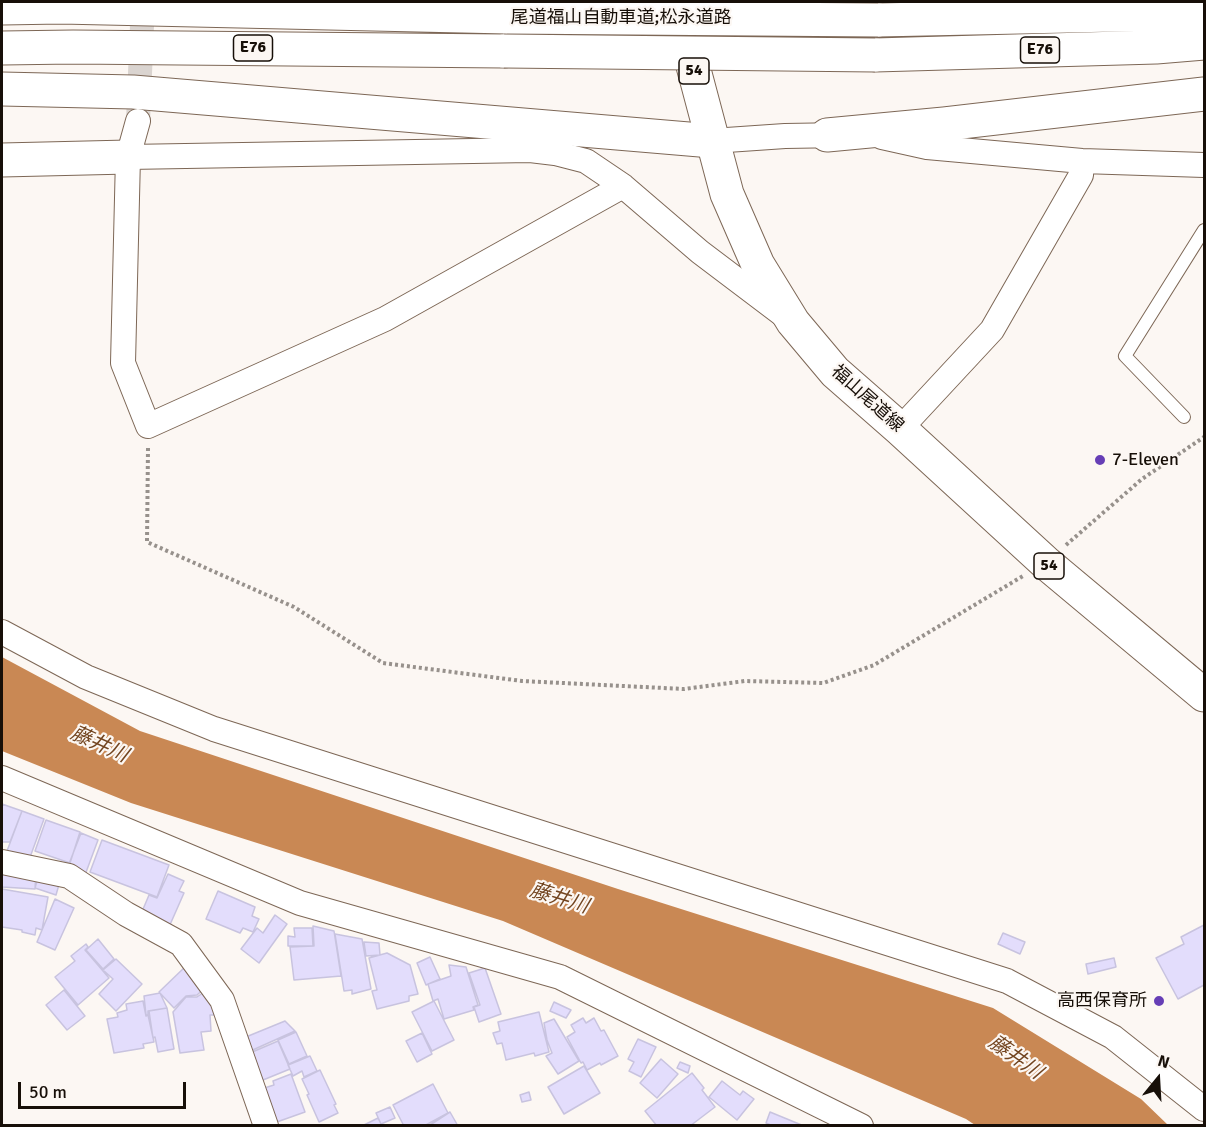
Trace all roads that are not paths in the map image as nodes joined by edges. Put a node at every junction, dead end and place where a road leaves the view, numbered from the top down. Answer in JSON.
{"nodes":[{"id":1,"x":676,"y":2,"type":"edge"},
{"id":2,"x":2,"y":8,"type":"edge"},
{"id":3,"x":1204,"y":10,"type":"edge"},
{"id":4,"x":1204,"y":44,"type":"edge"},
{"id":5,"x":2,"y":48,"type":"edge"},
{"id":6,"x":2,"y":89,"type":"edge"},
{"id":7,"x":1204,"y":94,"type":"edge"},
{"id":8,"x":138,"y":122,"type":"tunnel mouth"},
{"id":9,"x":827,"y":135,"type":"junction"},
{"id":10,"x":712,"y":141,"type":"junction"},
{"id":11,"x":128,"y":157,"type":"junction"},
{"id":12,"x":2,"y":159,"type":"edge"},
{"id":13,"x":1082,"y":161,"type":"junction"},
{"id":14,"x":1204,"y":165,"type":"edge"},
{"id":15,"x":623,"y":186,"type":"junction"},
{"id":16,"x":1204,"y":230,"type":"edge"},
{"id":17,"x":793,"y":322,"type":"junction"},
{"id":18,"x":1184,"y":417,"type":"dead end"},
{"id":19,"x":900,"y":429,"type":"junction"},
{"id":20,"x":2,"y":632,"type":"edge"},
{"id":21,"x":1204,"y":696,"type":"edge"},
{"id":22,"x":2,"y":778,"type":"edge"},
{"id":23,"x":2,"y":862,"type":"edge"},
{"id":24,"x":1204,"y":1109,"type":"edge"},
{"id":25,"x":266,"y":1125,"type":"edge"},
{"id":26,"x":861,"y":1125,"type":"edge"}],
"edges":[{"from":1,"to":10,"type":"main road","name":"福山尾道線","number":"54"},
{"from":2,"to":3,"type":"main road","name":"尾道福山自動車道;松永道路","number":"E76","bridge":true},
{"from":4,"to":5,"type":"main road","name":"尾道福山自動車道;松永道路","number":"E76","bridge":true},
{"from":6,"to":10,"type":"main road"},
{"from":7,"to":9,"type":"main road"},
{"from":8,"to":11,"type":"street"},
{"from":9,"to":10,"type":"street"},
{"from":9,"to":13,"type":"street"},
{"from":10,"to":17,"type":"main road","name":"福山尾道線","number":"54"},
{"from":11,"to":12,"type":"main road"},
{"from":11,"to":15,"type":"street"},
{"from":11,"to":15,"type":"street"},
{"from":13,"to":14,"type":"street"},
{"from":13,"to":19,"type":"street"},
{"from":15,"to":17,"type":"street"},
{"from":16,"to":18,"type":"lane"},
{"from":17,"to":19,"type":"main road","name":"福山尾道線","number":"54"},
{"from":19,"to":21,"type":"main road","name":"福山尾道線","number":"54"},
{"from":20,"to":24,"type":"street"},
{"from":22,"to":26,"type":"street"},
{"from":23,"to":25,"type":"street"}]}
